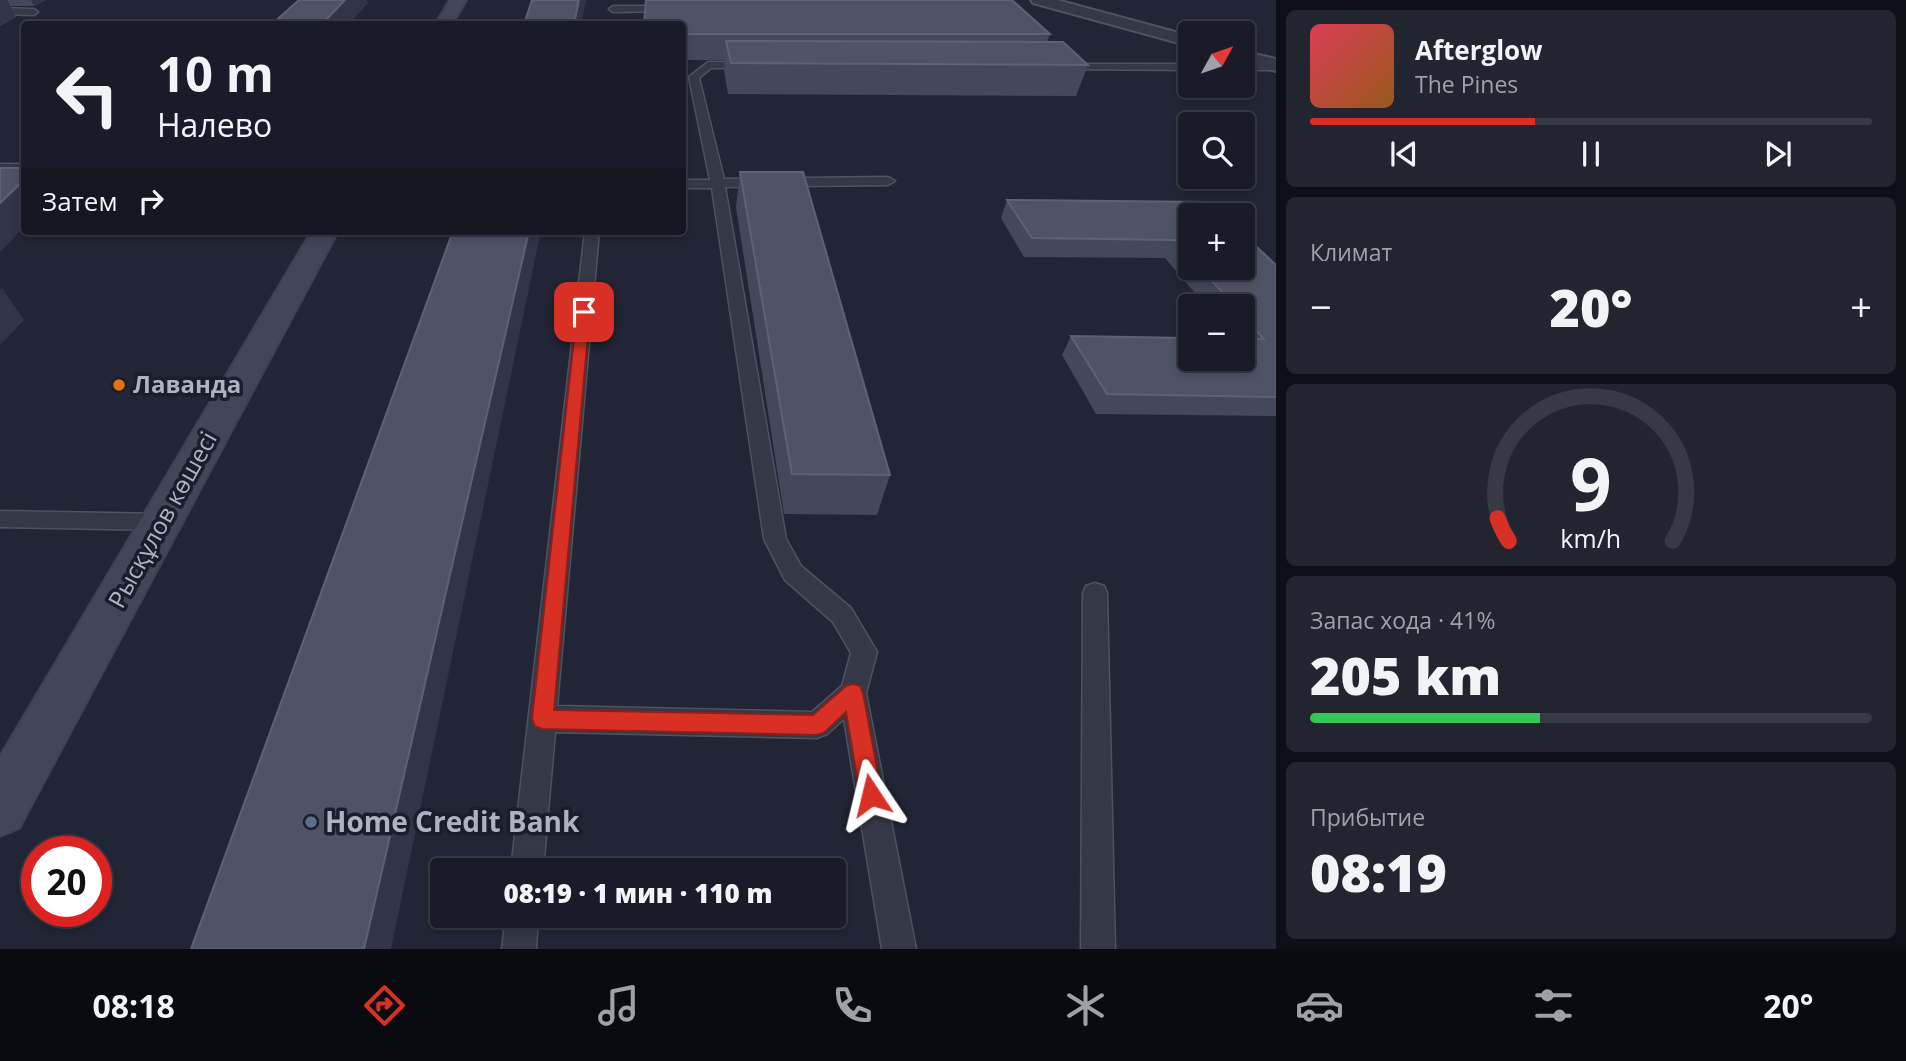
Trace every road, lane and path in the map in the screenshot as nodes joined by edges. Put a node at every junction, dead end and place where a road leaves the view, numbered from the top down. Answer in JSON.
{"nodes":[{"id":1,"x":458,"y":0,"type":"edge"},
{"id":2,"x":1040,"y":0,"type":"edge"},
{"id":3,"x":615,"y":9,"type":"edge"},
{"id":4,"x":683,"y":9,"type":"edge"},
{"id":5,"x":0,"y":12,"type":"edge"},
{"id":6,"x":34,"y":12,"type":"dead end"},
{"id":7,"x":446,"y":21,"type":"edge"},
{"id":8,"x":1178,"y":38,"type":"edge"},
{"id":9,"x":1255,"y":59,"type":"edge"},
{"id":10,"x":763,"y":65,"type":"edge"},
{"id":11,"x":1052,"y":66,"type":"edge"},
{"id":12,"x":1276,"y":66,"type":"edge"},
{"id":13,"x":1178,"y":67,"type":"edge"},
{"id":14,"x":1255,"y":67,"type":"edge"},
{"id":15,"x":0,"y":168,"type":"edge"},
{"id":16,"x":21,"y":168,"type":"edge"},
{"id":17,"x":888,"y":181,"type":"dead end"},
{"id":18,"x":686,"y":184,"type":"edge"},
{"id":19,"x":718,"y":184,"type":"junction"},
{"id":20,"x":323,"y":235,"type":"edge"},
{"id":21,"x":592,"y":235,"type":"edge"},
{"id":22,"x":0,"y":519,"type":"edge"},
{"id":23,"x":162,"y":522,"type":"junction"},
{"id":24,"x":1095,"y":593,"type":"dead end"},
{"id":25,"x":853,"y":693,"type":"junction"},
{"id":26,"x":542,"y":719,"type":"junction"},
{"id":27,"x":0,"y":809,"type":"edge"},
{"id":28,"x":528,"y":858,"type":"edge"},
{"id":29,"x":521,"y":928,"type":"edge"},
{"id":30,"x":519,"y":949,"type":"edge"},
{"id":31,"x":899,"y":949,"type":"edge"},
{"id":32,"x":1098,"y":949,"type":"edge"}],
"edges":[{"from":1,"to":7,"type":"street"},
{"from":2,"to":8,"type":"street"},
{"from":3,"to":4,"type":"lane"},
{"from":5,"to":6,"type":"lane"},
{"from":9,"to":12,"type":"street"},
{"from":10,"to":19,"type":"lane"},
{"from":11,"to":13,"type":"lane"},
{"from":12,"to":14,"type":"lane"},
{"from":15,"to":16,"type":"lane"},
{"from":17,"to":19,"type":"lane"},
{"from":18,"to":19,"type":"lane"},
{"from":19,"to":25,"type":"lane"},
{"from":20,"to":23,"type":"street","name":"Рысқұлов көшесі"},
{"from":21,"to":26,"type":"lane"},
{"from":22,"to":23,"type":"lane"},
{"from":23,"to":27,"type":"street","name":"Рысқұлов көшесі"},
{"from":24,"to":32,"type":"lane"},
{"from":25,"to":26,"type":"lane"},
{"from":25,"to":31,"type":"lane"},
{"from":26,"to":28,"type":"lane"},
{"from":29,"to":30,"type":"lane"}]}
